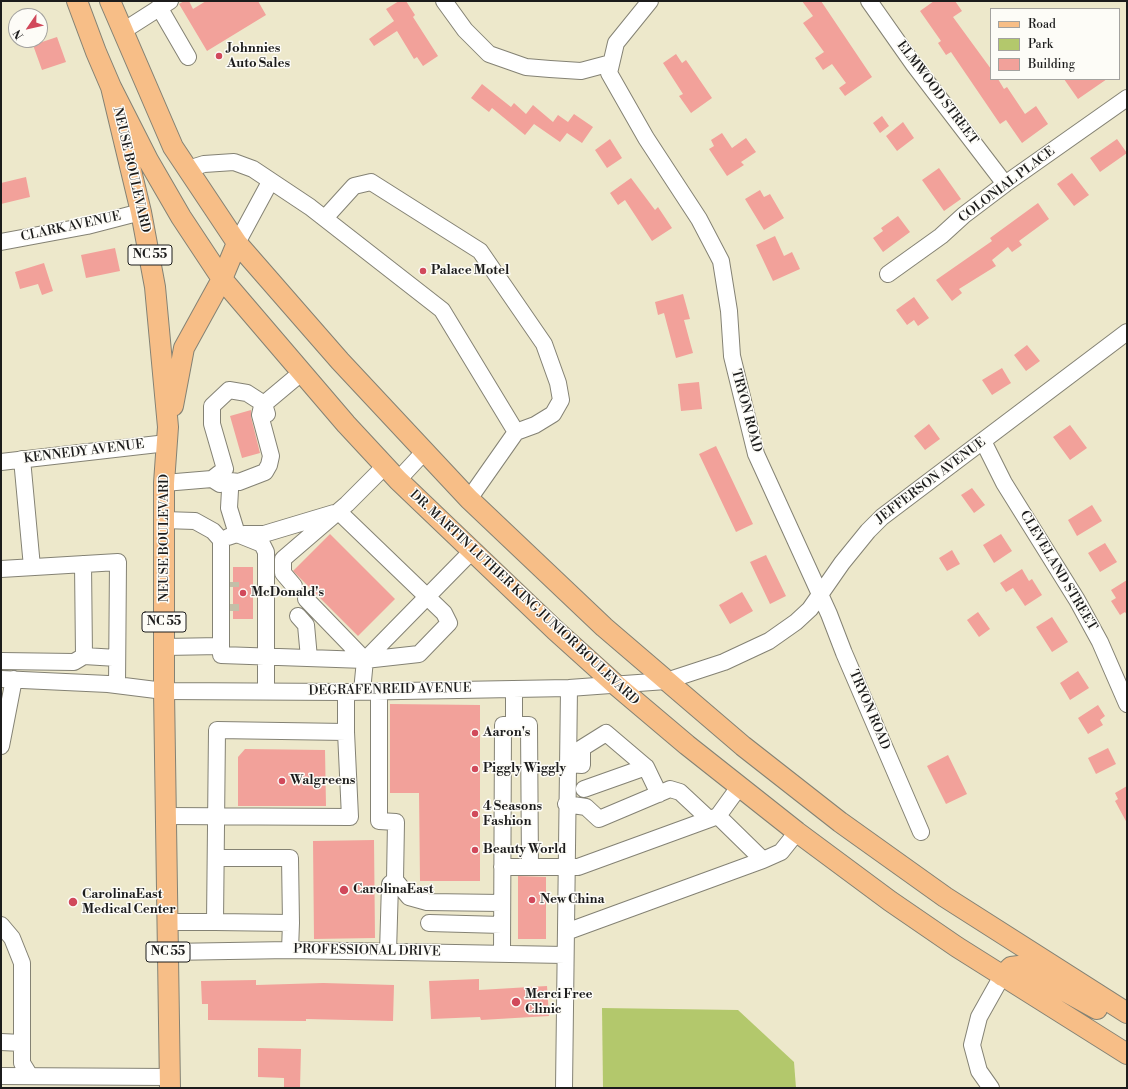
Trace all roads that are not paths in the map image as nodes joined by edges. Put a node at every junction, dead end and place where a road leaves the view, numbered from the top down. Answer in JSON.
{"nodes":[{"id":1,"x":77,"y":1,"type":"edge"},
{"id":2,"x":110,"y":1,"type":"edge"},
{"id":3,"x":444,"y":1,"type":"edge"},
{"id":4,"x":650,"y":1,"type":"edge"},
{"id":5,"x":869,"y":1,"type":"edge"},
{"id":6,"x":164,"y":4,"type":"edge"},
{"id":7,"x":123,"y":31,"type":"junction"},
{"id":8,"x":188,"y":57,"type":"dead end"},
{"id":9,"x":611,"y":63,"type":"junction"},
{"id":10,"x":111,"y":87,"type":"junction"},
{"id":11,"x":1127,"y":98,"type":"edge"},
{"id":12,"x":173,"y":148,"type":"junction"},
{"id":13,"x":148,"y":160,"type":"junction"},
{"id":14,"x":188,"y":169,"type":"junction"},
{"id":15,"x":270,"y":182,"type":"junction"},
{"id":16,"x":1005,"y":184,"type":"junction"},
{"id":17,"x":141,"y":212,"type":"junction"},
{"id":18,"x":325,"y":218,"type":"junction"},
{"id":19,"x":1,"y":242,"type":"edge"},
{"id":20,"x":237,"y":243,"type":"junction"},
{"id":21,"x":888,"y":274,"type":"dead end"},
{"id":22,"x":222,"y":279,"type":"junction"},
{"id":23,"x":1127,"y":332,"type":"edge"},
{"id":24,"x":301,"y":373,"type":"junction"},
{"id":25,"x":264,"y":404,"type":"junction"},
{"id":26,"x":516,"y":432,"type":"junction"},
{"id":27,"x":168,"y":435,"type":"junction"},
{"id":28,"x":983,"y":441,"type":"junction"},
{"id":29,"x":424,"y":452,"type":"junction"},
{"id":30,"x":22,"y":459,"type":"junction"},
{"id":31,"x":1,"y":462,"type":"edge"},
{"id":32,"x":392,"y":473,"type":"junction"},
{"id":33,"x":212,"y":479,"type":"junction"},
{"id":34,"x":164,"y":483,"type":"junction"},
{"id":35,"x":230,"y":490,"type":"junction"},
{"id":36,"x":469,"y":500,"type":"junction"},
{"id":37,"x":339,"y":512,"type":"junction"},
{"id":38,"x":164,"y":520,"type":"junction"},
{"id":39,"x":237,"y":534,"type":"junction"},
{"id":40,"x":221,"y":546,"type":"junction"},
{"id":41,"x":472,"y":551,"type":"junction"},
{"id":42,"x":83,"y":564,"type":"junction"},
{"id":43,"x":32,"y":567,"type":"junction"},
{"id":44,"x":1,"y":569,"type":"edge"},
{"id":45,"x":294,"y":586,"type":"dead end"},
{"id":46,"x":427,"y":596,"type":"junction"},
{"id":47,"x":820,"y":596,"type":"junction"},
{"id":48,"x":306,"y":598,"type":"dead end"},
{"id":49,"x":298,"y":616,"type":"dead end"},
{"id":50,"x":221,"y":628,"type":"junction"},
{"id":51,"x":221,"y":646,"type":"junction"},
{"id":52,"x":164,"y":647,"type":"junction"},
{"id":53,"x":84,"y":656,"type":"junction"},
{"id":54,"x":266,"y":657,"type":"junction"},
{"id":55,"x":117,"y":658,"type":"junction"},
{"id":56,"x":309,"y":658,"type":"junction"},
{"id":57,"x":365,"y":660,"type":"junction"},
{"id":58,"x":1,"y":661,"type":"edge"},
{"id":59,"x":8,"y":679,"type":"edge"},
{"id":60,"x":666,"y":681,"type":"junction"},
{"id":61,"x":117,"y":685,"type":"junction"},
{"id":62,"x":616,"y":685,"type":"junction"},
{"id":63,"x":569,"y":688,"type":"junction"},
{"id":64,"x":514,"y":689,"type":"junction"},
{"id":65,"x":164,"y":691,"type":"junction"},
{"id":66,"x":266,"y":691,"type":"junction"},
{"id":67,"x":354,"y":691,"type":"junction"},
{"id":68,"x":379,"y":691,"type":"junction"},
{"id":69,"x":1127,"y":704,"type":"edge"},
{"id":70,"x":3,"y":723,"type":"edge"},
{"id":71,"x":514,"y":725,"type":"junction"},
{"id":72,"x":346,"y":732,"type":"junction"},
{"id":73,"x":1,"y":746,"type":"edge"},
{"id":74,"x":574,"y":765,"type":"junction"},
{"id":75,"x":646,"y":767,"type":"junction"},
{"id":76,"x":739,"y":787,"type":"junction"},
{"id":77,"x":584,"y":789,"type":"junction"},
{"id":78,"x":659,"y":794,"type":"junction"},
{"id":79,"x":566,"y":804,"type":"junction"},
{"id":80,"x":586,"y":807,"type":"junction"},
{"id":81,"x":166,"y":816,"type":"junction"},
{"id":82,"x":216,"y":817,"type":"junction"},
{"id":83,"x":713,"y":817,"type":"junction"},
{"id":84,"x":797,"y":832,"type":"junction"},
{"id":85,"x":921,"y":832,"type":"dead end"},
{"id":86,"x":216,"y":858,"type":"junction"},
{"id":87,"x":763,"y":860,"type":"junction"},
{"id":88,"x":502,"y":867,"type":"junction"},
{"id":89,"x":530,"y":867,"type":"junction"},
{"id":90,"x":566,"y":867,"type":"junction"},
{"id":91,"x":395,"y":880,"type":"junction"},
{"id":92,"x":502,"y":903,"type":"junction"},
{"id":93,"x":168,"y":922,"type":"junction"},
{"id":94,"x":216,"y":922,"type":"junction"},
{"id":95,"x":290,"y":923,"type":"junction"},
{"id":96,"x":428,"y":923,"type":"dead end"},
{"id":97,"x":1,"y":925,"type":"edge"},
{"id":98,"x":502,"y":925,"type":"junction"},
{"id":99,"x":566,"y":932,"type":"junction"},
{"id":100,"x":7,"y":942,"type":"edge"},
{"id":101,"x":290,"y":950,"type":"junction"},
{"id":102,"x":168,"y":952,"type":"junction"},
{"id":103,"x":388,"y":952,"type":"junction"},
{"id":104,"x":502,"y":954,"type":"junction"},
{"id":105,"x":565,"y":955,"type":"junction"},
{"id":106,"x":1002,"y":976,"type":"junction"},
{"id":107,"x":1127,"y":1013,"type":"edge"},
{"id":108,"x":1127,"y":1021,"type":"edge"},
{"id":109,"x":1,"y":1042,"type":"edge"},
{"id":110,"x":22,"y":1042,"type":"junction"},
{"id":111,"x":1127,"y":1054,"type":"edge"},
{"id":112,"x":1,"y":1076,"type":"edge"},
{"id":113,"x":30,"y":1076,"type":"junction"},
{"id":114,"x":170,"y":1083,"type":"edge"},
{"id":115,"x":564,"y":1088,"type":"edge"},
{"id":116,"x":991,"y":1088,"type":"edge"}],
"edges":[{"from":1,"to":10,"type":"main road","name":"NEUSE BOULEVARD","number":"NC 55"},
{"from":2,"to":7,"type":"main road"},
{"from":3,"to":9,"type":"street"},
{"from":4,"to":9,"type":"street","name":"TRYON ROAD"},
{"from":5,"to":16,"type":"street","name":"ELMWOOD STREET"},
{"from":6,"to":7,"type":"street"},
{"from":6,"to":8,"type":"street"},
{"from":7,"to":12,"type":"main road"},
{"from":9,"to":47,"type":"street","name":"TRYON ROAD"},
{"from":10,"to":13,"type":"main road","name":"DR. MARTIN LUTHER KING JUNIOR BOULEVARD","number":"NC 55"},
{"from":10,"to":17,"type":"main road","name":"NEUSE BOULEVARD","number":"NC 55"},
{"from":11,"to":16,"type":"street","name":"COLONIAL PLACE"},
{"from":12,"to":13,"type":"main road"},
{"from":12,"to":14,"type":"main road"},
{"from":13,"to":22,"type":"main road","name":"DR. MARTIN LUTHER KING JUNIOR BOULEVARD","number":"NC 55"},
{"from":14,"to":15,"type":"street"},
{"from":14,"to":20,"type":"main road"},
{"from":15,"to":18,"type":"street"},
{"from":15,"to":20,"type":"street"},
{"from":16,"to":21,"type":"street","name":"COLONIAL PLACE"},
{"from":17,"to":19,"type":"street","name":"CLARK AVENUE"},
{"from":17,"to":27,"type":"main road","name":"NEUSE BOULEVARD","number":"NC 55"},
{"from":18,"to":26,"type":"street"},
{"from":18,"to":26,"type":"street"},
{"from":20,"to":22,"type":"main road","number":"NC 55"},
{"from":20,"to":29,"type":"main road"},
{"from":22,"to":24,"type":"main road","name":"DR. MARTIN LUTHER KING JUNIOR BOULEVARD"},
{"from":22,"to":27,"type":"main road","number":"NC 55"},
{"from":23,"to":28,"type":"street","name":"JEFFERSON AVENUE"},
{"from":24,"to":25,"type":"street"},
{"from":24,"to":32,"type":"main road","name":"DR. MARTIN LUTHER KING JUNIOR BOULEVARD"},
{"from":25,"to":33,"type":"street"},
{"from":25,"to":33,"type":"street"},
{"from":25,"to":35,"type":"street"},
{"from":26,"to":36,"type":"street"},
{"from":27,"to":30,"type":"street","name":"KENNEDY AVENUE"},
{"from":27,"to":34,"type":"main road","name":"NEUSE BOULEVARD","number":"NC 55"},
{"from":28,"to":47,"type":"street","name":"JEFFERSON AVENUE"},
{"from":28,"to":69,"type":"street","name":"CLEVELAND STREET"},
{"from":29,"to":32,"type":"street"},
{"from":29,"to":36,"type":"main road"},
{"from":30,"to":31,"type":"street","name":"KENNEDY AVENUE"},
{"from":30,"to":43,"type":"street"},
{"from":32,"to":37,"type":"street"},
{"from":32,"to":41,"type":"main road","name":"DR. MARTIN LUTHER KING JUNIOR BOULEVARD"},
{"from":33,"to":34,"type":"street"},
{"from":33,"to":35,"type":"street"},
{"from":34,"to":38,"type":"main road","name":"NEUSE BOULEVARD","number":"NC 55"},
{"from":35,"to":39,"type":"street"},
{"from":36,"to":60,"type":"main road"},
{"from":37,"to":39,"type":"street"},
{"from":37,"to":45,"type":"street"},
{"from":37,"to":46,"type":"street"},
{"from":38,"to":40,"type":"street"},
{"from":38,"to":52,"type":"main road","name":"NEUSE BOULEVARD","number":"NC 55"},
{"from":39,"to":40,"type":"street"},
{"from":39,"to":54,"type":"street"},
{"from":40,"to":50,"type":"street"},
{"from":40,"to":50,"type":"street"},
{"from":41,"to":46,"type":"street"},
{"from":41,"to":62,"type":"main road","name":"DR. MARTIN LUTHER KING JUNIOR BOULEVARD"},
{"from":42,"to":43,"type":"street"},
{"from":42,"to":53,"type":"street"},
{"from":42,"to":55,"type":"street"},
{"from":43,"to":44,"type":"street"},
{"from":46,"to":57,"type":"street"},
{"from":46,"to":57,"type":"street"},
{"from":47,"to":60,"type":"street","name":"JEFFERSON AVENUE"},
{"from":47,"to":85,"type":"street","name":"TRYON ROAD"},
{"from":48,"to":57,"type":"street"},
{"from":49,"to":56,"type":"street"},
{"from":50,"to":51,"type":"street"},
{"from":51,"to":52,"type":"street"},
{"from":51,"to":54,"type":"street"},
{"from":52,"to":65,"type":"main road","name":"NEUSE BOULEVARD","number":"NC 55"},
{"from":53,"to":55,"type":"street"},
{"from":53,"to":58,"type":"street"},
{"from":54,"to":56,"type":"street"},
{"from":54,"to":66,"type":"street"},
{"from":55,"to":61,"type":"street"},
{"from":56,"to":57,"type":"street"},
{"from":57,"to":67,"type":"street"},
{"from":59,"to":61,"type":"street","name":"DEGRAFENREID AVENUE"},
{"from":59,"to":70,"type":"street"},
{"from":60,"to":62,"type":"street","name":"JEFFERSON AVENUE"},
{"from":60,"to":107,"type":"main road"},
{"from":61,"to":65,"type":"street","name":"DEGRAFENREID AVENUE"},
{"from":62,"to":63,"type":"street","name":"DEGRAFENREID AVENUE"},
{"from":62,"to":76,"type":"main road","name":"DR. MARTIN LUTHER KING JUNIOR BOULEVARD"},
{"from":63,"to":64,"type":"street","name":"DEGRAFENREID AVENUE"},
{"from":63,"to":74,"type":"street"},
{"from":64,"to":68,"type":"street","name":"DEGRAFENREID AVENUE"},
{"from":64,"to":71,"type":"street"},
{"from":65,"to":66,"type":"street","name":"DEGRAFENREID AVENUE"},
{"from":65,"to":81,"type":"main road","name":"NEUSE BOULEVARD","number":"NC 55"},
{"from":66,"to":67,"type":"street","name":"DEGRAFENREID AVENUE"},
{"from":67,"to":68,"type":"street","name":"DEGRAFENREID AVENUE"},
{"from":67,"to":72,"type":"street"},
{"from":68,"to":91,"type":"street"},
{"from":70,"to":73,"type":"street"},
{"from":71,"to":88,"type":"street"},
{"from":71,"to":89,"type":"street"},
{"from":72,"to":82,"type":"street"},
{"from":72,"to":82,"type":"street"},
{"from":74,"to":75,"type":"street"},
{"from":74,"to":77,"type":"street"},
{"from":74,"to":79,"type":"street"},
{"from":75,"to":77,"type":"street"},
{"from":75,"to":78,"type":"street"},
{"from":76,"to":83,"type":"street"},
{"from":76,"to":84,"type":"main road","name":"DR. MARTIN LUTHER KING JUNIOR BOULEVARD"},
{"from":77,"to":80,"type":"street"},
{"from":78,"to":80,"type":"street"},
{"from":78,"to":83,"type":"street"},
{"from":79,"to":80,"type":"street"},
{"from":79,"to":90,"type":"street"},
{"from":81,"to":82,"type":"street"},
{"from":81,"to":93,"type":"main road","name":"NEUSE BOULEVARD","number":"NC 55"},
{"from":82,"to":86,"type":"street"},
{"from":83,"to":87,"type":"street"},
{"from":83,"to":90,"type":"street"},
{"from":84,"to":87,"type":"street"},
{"from":84,"to":106,"type":"main road","name":"DR. MARTIN LUTHER KING JUNIOR BOULEVARD"},
{"from":86,"to":94,"type":"street"},
{"from":86,"to":95,"type":"street"},
{"from":87,"to":99,"type":"street"},
{"from":88,"to":89,"type":"street"},
{"from":88,"to":92,"type":"street"},
{"from":89,"to":90,"type":"street"},
{"from":90,"to":99,"type":"street"},
{"from":91,"to":92,"type":"street"},
{"from":91,"to":103,"type":"street"},
{"from":92,"to":98,"type":"street"},
{"from":93,"to":94,"type":"street"},
{"from":93,"to":102,"type":"main road","name":"NEUSE BOULEVARD","number":"NC 55"},
{"from":94,"to":95,"type":"street"},
{"from":95,"to":101,"type":"street"},
{"from":96,"to":98,"type":"street"},
{"from":97,"to":100,"type":"street"},
{"from":98,"to":104,"type":"street"},
{"from":99,"to":105,"type":"street"},
{"from":100,"to":110,"type":"street"},
{"from":101,"to":102,"type":"street","name":"PROFESSIONAL DRIVE"},
{"from":101,"to":103,"type":"street","name":"PROFESSIONAL DRIVE"},
{"from":102,"to":114,"type":"main road","name":"NEUSE BOULEVARD","number":"NC 55"},
{"from":103,"to":104,"type":"street","name":"PROFESSIONAL DRIVE"},
{"from":104,"to":105,"type":"street","name":"PROFESSIONAL DRIVE"},
{"from":105,"to":115,"type":"street"},
{"from":106,"to":108,"type":"main road"},
{"from":106,"to":111,"type":"main road","name":"DR. MARTIN LUTHER KING JUNIOR BOULEVARD"},
{"from":106,"to":116,"type":"street"},
{"from":109,"to":110,"type":"street"},
{"from":110,"to":113,"type":"street"},
{"from":112,"to":113,"type":"street"},
{"from":113,"to":114,"type":"street"}]}
